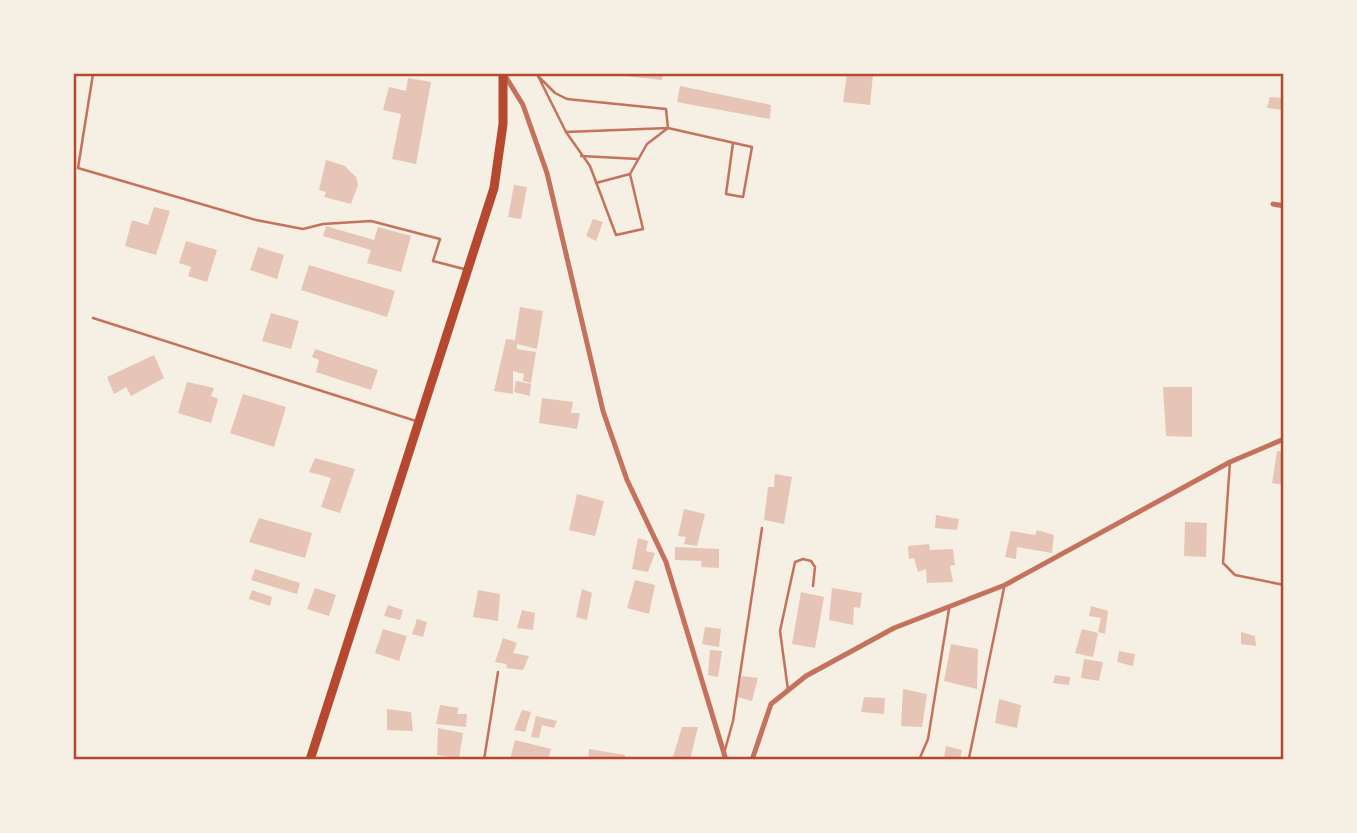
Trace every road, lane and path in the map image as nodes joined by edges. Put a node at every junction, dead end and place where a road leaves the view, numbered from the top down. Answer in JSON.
{"nodes":[{"id":1,"x":93,"y":74,"type":"edge"},
{"id":2,"x":503,"y":74,"type":"edge"},
{"id":3,"x":538,"y":75,"type":"edge"},
{"id":4,"x":668,"y":128,"type":"junction"},
{"id":5,"x":566,"y":132,"type":"junction"},
{"id":6,"x":733,"y":143,"type":"junction"},
{"id":7,"x":582,"y":156,"type":"junction"},
{"id":8,"x":638,"y":159,"type":"junction"},
{"id":9,"x":630,"y":174,"type":"junction"},
{"id":10,"x":596,"y":183,"type":"junction"},
{"id":11,"x":1273,"y":204,"type":"dead end"},
{"id":12,"x":1283,"y":206,"type":"edge"},
{"id":13,"x":467,"y":270,"type":"junction"},
{"id":14,"x":93,"y":318,"type":"dead end"},
{"id":15,"x":419,"y":422,"type":"junction"},
{"id":16,"x":1283,"y":439,"type":"edge"},
{"id":17,"x":1230,"y":462,"type":"junction"},
{"id":18,"x":762,"y":528,"type":"dead end"},
{"id":19,"x":1283,"y":584,"type":"edge"},
{"id":20,"x":1004,"y":585,"type":"junction"},
{"id":21,"x":813,"y":586,"type":"dead end"},
{"id":22,"x":950,"y":606,"type":"junction"},
{"id":23,"x":498,"y":672,"type":"dead end"},
{"id":24,"x":788,"y":690,"type":"junction"},
{"id":25,"x":725,"y":756,"type":"edge"},
{"id":26,"x":969,"y":758,"type":"dead end"},
{"id":27,"x":310,"y":760,"type":"edge"},
{"id":28,"x":484,"y":760,"type":"edge"},
{"id":29,"x":752,"y":760,"type":"edge"},
{"id":30,"x":919,"y":760,"type":"edge"}],
"edges":[{"from":1,"to":13,"type":"lane"},
{"from":2,"to":13,"type":"main road"},
{"from":2,"to":25,"type":"street"},
{"from":3,"to":4,"type":"lane"},
{"from":3,"to":5,"type":"lane"},
{"from":4,"to":5,"type":"lane"},
{"from":4,"to":6,"type":"lane"},
{"from":4,"to":8,"type":"lane"},
{"from":5,"to":7,"type":"lane"},
{"from":6,"to":6,"type":"lane"},
{"from":7,"to":8,"type":"lane"},
{"from":7,"to":10,"type":"lane"},
{"from":8,"to":9,"type":"lane"},
{"from":9,"to":10,"type":"lane"},
{"from":9,"to":10,"type":"lane"},
{"from":11,"to":12,"type":"street"},
{"from":13,"to":15,"type":"main road"},
{"from":14,"to":15,"type":"lane"},
{"from":15,"to":27,"type":"main road"},
{"from":16,"to":17,"type":"street"},
{"from":17,"to":19,"type":"lane"},
{"from":17,"to":20,"type":"street"},
{"from":18,"to":25,"type":"lane"},
{"from":20,"to":22,"type":"street"},
{"from":20,"to":26,"type":"lane"},
{"from":21,"to":24,"type":"lane"},
{"from":22,"to":24,"type":"street"},
{"from":22,"to":30,"type":"lane"},
{"from":23,"to":28,"type":"lane"},
{"from":24,"to":29,"type":"street"}]}
